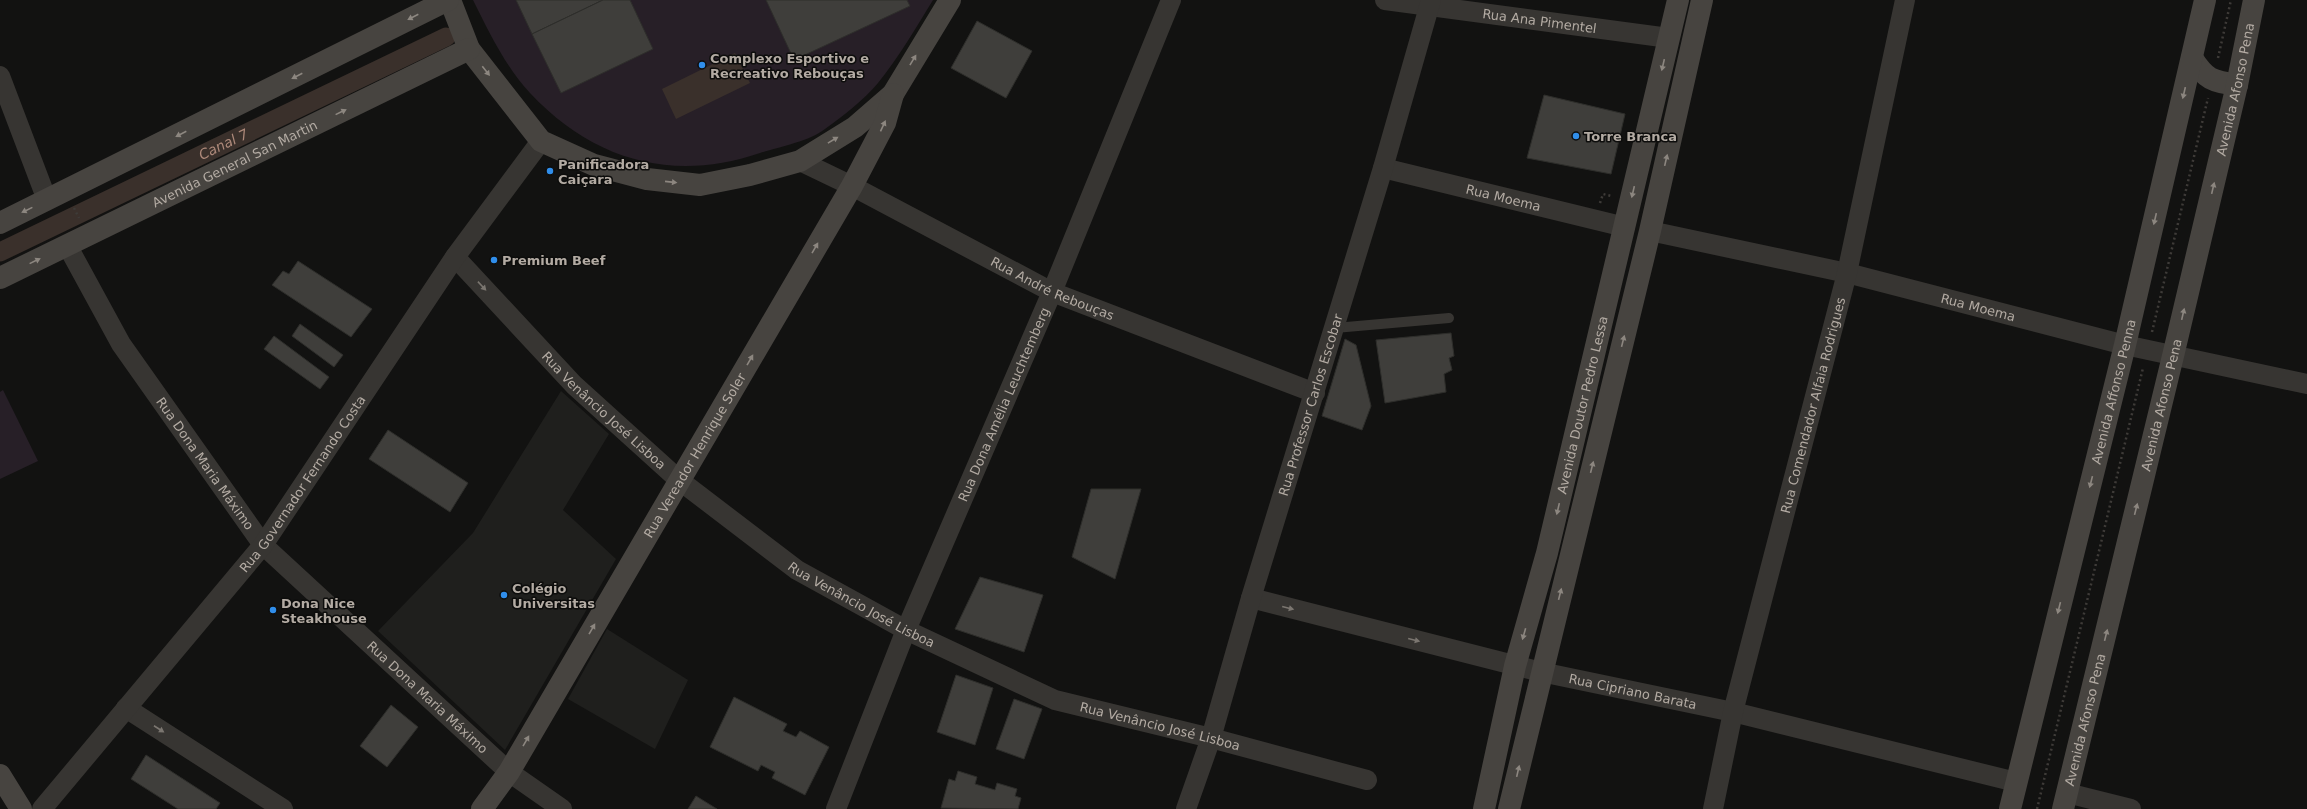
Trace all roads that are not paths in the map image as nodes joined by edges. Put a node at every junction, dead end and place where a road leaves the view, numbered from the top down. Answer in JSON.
{"nodes":[{"id":1,"x":449,"y":0,"type":"edge"},
{"id":2,"x":950,"y":0,"type":"edge"},
{"id":3,"x":1171,"y":0,"type":"edge"},
{"id":4,"x":1385,"y":0,"type":"edge"},
{"id":5,"x":1678,"y":0,"type":"edge"},
{"id":6,"x":1702,"y":0,"type":"edge"},
{"id":7,"x":1906,"y":0,"type":"edge"},
{"id":8,"x":2206,"y":0,"type":"edge"},
{"id":9,"x":2254,"y":0,"type":"edge"},
{"id":10,"x":1431,"y":3,"type":"edge"},
{"id":11,"x":1669,"y":38,"type":"junction"},
{"id":12,"x":469,"y":50,"type":"junction"},
{"id":13,"x":2192,"y":58,"type":"junction"},
{"id":14,"x":0,"y":76,"type":"edge"},
{"id":15,"x":2237,"y":85,"type":"junction"},
{"id":16,"x":893,"y":94,"type":"junction"},
{"id":17,"x":540,"y":141,"type":"junction"},
{"id":18,"x":800,"y":161,"type":"junction"},
{"id":19,"x":1383,"y":168,"type":"junction"},
{"id":20,"x":852,"y":186,"type":"junction"},
{"id":21,"x":56,"y":196,"type":"junction"},
{"id":22,"x":0,"y":223,"type":"edge"},
{"id":23,"x":1625,"y":227,"type":"junction"},
{"id":24,"x":1650,"y":231,"type":"junction"},
{"id":25,"x":67,"y":245,"type":"junction"},
{"id":26,"x":455,"y":257,"type":"junction"},
{"id":27,"x":1847,"y":273,"type":"junction"},
{"id":28,"x":0,"y":278,"type":"edge"},
{"id":29,"x":1052,"y":292,"type":"junction"},
{"id":30,"x":1449,"y":318,"type":"dead end"},
{"id":31,"x":1335,"y":328,"type":"junction"},
{"id":32,"x":2125,"y":345,"type":"junction"},
{"id":33,"x":2173,"y":356,"type":"junction"},
{"id":34,"x":2307,"y":384,"type":"edge"},
{"id":35,"x":1315,"y":393,"type":"junction"},
{"id":36,"x":679,"y":480,"type":"junction"},
{"id":37,"x":263,"y":545,"type":"junction"},
{"id":38,"x":1251,"y":598,"type":"junction"},
{"id":39,"x":906,"y":630,"type":"junction"},
{"id":40,"x":1515,"y":666,"type":"junction"},
{"id":41,"x":1541,"y":672,"type":"junction"},
{"id":42,"x":126,"y":708,"type":"junction"},
{"id":43,"x":1733,"y":712,"type":"junction"},
{"id":44,"x":1211,"y":738,"type":"junction"},
{"id":45,"x":509,"y":772,"type":"junction"},
{"id":46,"x":0,"y":775,"type":"edge"},
{"id":47,"x":1367,"y":780,"type":"dead end"},
{"id":48,"x":2016,"y":782,"type":"junction"},
{"id":49,"x":2065,"y":801,"type":"edge"},
{"id":50,"x":20,"y":809,"type":"edge"},
{"id":51,"x":42,"y":809,"type":"edge"},
{"id":52,"x":282,"y":809,"type":"edge"},
{"id":53,"x":482,"y":809,"type":"edge"},
{"id":54,"x":562,"y":809,"type":"edge"},
{"id":55,"x":836,"y":809,"type":"edge"},
{"id":56,"x":1186,"y":809,"type":"edge"},
{"id":57,"x":1484,"y":809,"type":"edge"},
{"id":58,"x":1509,"y":809,"type":"edge"},
{"id":59,"x":1713,"y":809,"type":"edge"},
{"id":60,"x":2010,"y":809,"type":"edge"},
{"id":61,"x":2131,"y":809,"type":"edge"}],
"edges":[{"from":1,"to":12,"type":"main road"},
{"from":1,"to":21,"type":"main road","one_way":true},
{"from":16,"to":2,"type":"main road","one_way":true},
{"from":3,"to":29,"type":"street","name":"Rua Dona Amélia Leuchtemberg"},
{"from":4,"to":10,"type":"street","name":"Rua Ana Pimentel"},
{"from":5,"to":11,"type":"main road","name":"Avenida Doutor Pedro Lessa"},
{"from":24,"to":6,"type":"main road","name":"Avenida Doutor Pedro Lessa","one_way":true},
{"from":7,"to":27,"type":"street","name":"Rua Comendador Alfaia Rodrigues"},
{"from":8,"to":13,"type":"main road","name":"Avenida Affonso Penna"},
{"from":9,"to":15,"type":"main road","name":"Avenida Afonso Pena"},
{"from":10,"to":11,"type":"street","name":"Rua Ana Pimentel"},
{"from":10,"to":19,"type":"street","name":"Rua Professor Carlos Escobar"},
{"from":11,"to":23,"type":"main road","name":"Avenida Doutor Pedro Lessa","one_way":true},
{"from":12,"to":17,"type":"main road","one_way":true},
{"from":25,"to":12,"type":"main road","name":"Avenida General San Martin","one_way":true},
{"from":13,"to":15,"type":"main road"},
{"from":13,"to":32,"type":"main road","name":"Avenida Affonso Penna","one_way":true},
{"from":14,"to":21,"type":"street"},
{"from":33,"to":15,"type":"main road","name":"Avenida Afonso Pena","one_way":true},
{"from":18,"to":16,"type":"main road","one_way":true},
{"from":20,"to":16,"type":"main road","name":"Rua Vereador Henrique Soler","one_way":true},
{"from":17,"to":18,"type":"main road","one_way":true},
{"from":17,"to":26,"type":"street","name":"Rua Governador Fernando Costa"},
{"from":18,"to":20,"type":"street","name":"Rua André Rebouças"},
{"from":19,"to":23,"type":"street","name":"Rua Moema"},
{"from":19,"to":31,"type":"street","name":"Rua Professor Carlos Escobar"},
{"from":20,"to":29,"type":"street","name":"Rua André Rebouças"},
{"from":36,"to":20,"type":"main road","name":"Rua Vereador Henrique Soler","one_way":true},
{"from":21,"to":22,"type":"main road","one_way":true},
{"from":23,"to":40,"type":"main road","name":"Avenida Doutor Pedro Lessa","one_way":true},
{"from":24,"to":27,"type":"street","name":"Rua Moema"},
{"from":41,"to":24,"type":"main road","name":"Avenida Doutor Pedro Lessa","one_way":true},
{"from":28,"to":25,"type":"main road","name":"Avenida General San Martin","one_way":true},
{"from":25,"to":37,"type":"street","name":"Rua Dona Maria Máximo"},
{"from":26,"to":36,"type":"street","name":"Rua Venâncio José Lisboa","one_way":true},
{"from":26,"to":37,"type":"street","name":"Rua Governador Fernando Costa"},
{"from":27,"to":32,"type":"street","name":"Rua Moema"},
{"from":27,"to":43,"type":"street","name":"Rua Comendador Alfaia Rodrigues"},
{"from":29,"to":35,"type":"street","name":"Rua André Rebouças"},
{"from":29,"to":39,"type":"street","name":"Rua Dona Amélia Leuchtemberg"},
{"from":30,"to":31,"type":"lane"},
{"from":31,"to":35,"type":"street","name":"Rua Professor Carlos Escobar"},
{"from":32,"to":33,"type":"street","name":"Rua Moema"},
{"from":32,"to":48,"type":"main road","name":"Avenida Affonso Penna","one_way":true},
{"from":33,"to":34,"type":"street","name":"Rua Moema"},
{"from":49,"to":33,"type":"main road","name":"Avenida Afonso Pena","one_way":true},
{"from":35,"to":38,"type":"street","name":"Rua Professor Carlos Escobar"},
{"from":36,"to":39,"type":"street","name":"Rua Venâncio José Lisboa"},
{"from":45,"to":36,"type":"main road","name":"Rua Vereador Henrique Soler","one_way":true},
{"from":37,"to":42,"type":"street","name":"Rua Governador Fernando Costa"},
{"from":37,"to":45,"type":"street","name":"Rua Dona Maria Máximo"},
{"from":38,"to":40,"type":"street","name":"Rua Cipriano Barata","one_way":true},
{"from":38,"to":44,"type":"street","name":"Rua Professor Carlos Escobar"},
{"from":39,"to":44,"type":"street","name":"Rua Venâncio José Lisboa"},
{"from":39,"to":55,"type":"street","name":"Rua Dona Amélia Leuchtemberg"},
{"from":40,"to":41,"type":"street","name":"Rua Cipriano Barata"},
{"from":40,"to":57,"type":"main road","name":"Avenida Doutor Pedro Lessa"},
{"from":41,"to":43,"type":"street","name":"Rua Cipriano Barata"},
{"from":58,"to":41,"type":"main road","name":"Avenida Doutor Pedro Lessa","one_way":true},
{"from":42,"to":51,"type":"street","name":"Rua Governador Fernando Costa"},
{"from":42,"to":52,"type":"street","one_way":true},
{"from":43,"to":48,"type":"street","name":"Rua Cipriano Barata"},
{"from":43,"to":59,"type":"street","name":"Rua Comendador Alfaia Rodrigues"},
{"from":44,"to":47,"type":"street","name":"Rua Venâncio José Lisboa"},
{"from":44,"to":56,"type":"street","name":"Rua Professor Carlos Escobar"},
{"from":45,"to":53,"type":"main road","name":"Rua Vereador Henrique Soler"},
{"from":45,"to":54,"type":"street","name":"Rua Dona Maria Máximo"},
{"from":46,"to":50,"type":"main road"},
{"from":48,"to":60,"type":"main road","name":"Avenida Affonso Penna"},
{"from":49,"to":61,"type":"street"}]}
